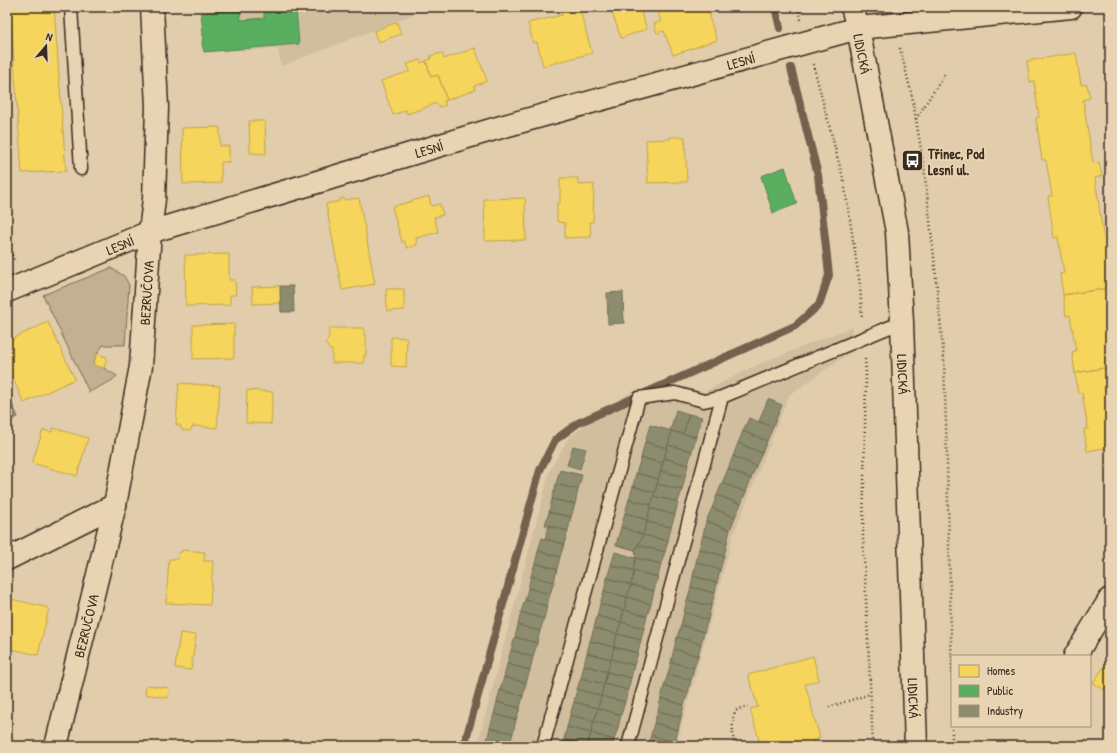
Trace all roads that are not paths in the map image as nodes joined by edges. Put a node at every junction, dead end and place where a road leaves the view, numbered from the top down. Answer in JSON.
{"nodes":[{"id":1,"x":71,"y":7,"type":"edge"},
{"id":2,"x":152,"y":7,"type":"edge"},
{"id":3,"x":1071,"y":7,"type":"edge"},
{"id":4,"x":855,"y":17,"type":"edge"},
{"id":5,"x":82,"y":169,"type":"dead end"},
{"id":6,"x":150,"y":232,"type":"junction"},
{"id":7,"x":7,"y":290,"type":"edge"},
{"id":8,"x":902,"y":322,"type":"junction"},
{"id":9,"x":722,"y":397,"type":"junction"},
{"id":10,"x":115,"y":505,"type":"junction"},
{"id":11,"x":7,"y":559,"type":"edge"},
{"id":12,"x":1110,"y":599,"type":"edge"},
{"id":13,"x":1076,"y":655,"type":"edge"},
{"id":14,"x":56,"y":746,"type":"edge"},
{"id":15,"x":543,"y":746,"type":"edge"},
{"id":16,"x":628,"y":746,"type":"edge"},
{"id":17,"x":916,"y":746,"type":"edge"}],
"edges":[{"from":1,"to":5,"type":"lane"},
{"from":2,"to":6,"type":"street","name":"BEZRUČOVA"},
{"from":3,"to":4,"type":"street","name":"LESNÍ"},
{"from":4,"to":6,"type":"street","name":"LESNÍ"},
{"from":4,"to":8,"type":"street","name":"LIDICKÁ"},
{"from":6,"to":7,"type":"street","name":"LESNÍ"},
{"from":6,"to":10,"type":"street","name":"BEZRUČOVA"},
{"from":8,"to":9,"type":"lane"},
{"from":8,"to":17,"type":"street","name":"LIDICKÁ"},
{"from":9,"to":15,"type":"lane"},
{"from":9,"to":16,"type":"lane"},
{"from":10,"to":11,"type":"street"},
{"from":10,"to":14,"type":"street","name":"BEZRUČOVA"},
{"from":12,"to":13,"type":"street"}]}
